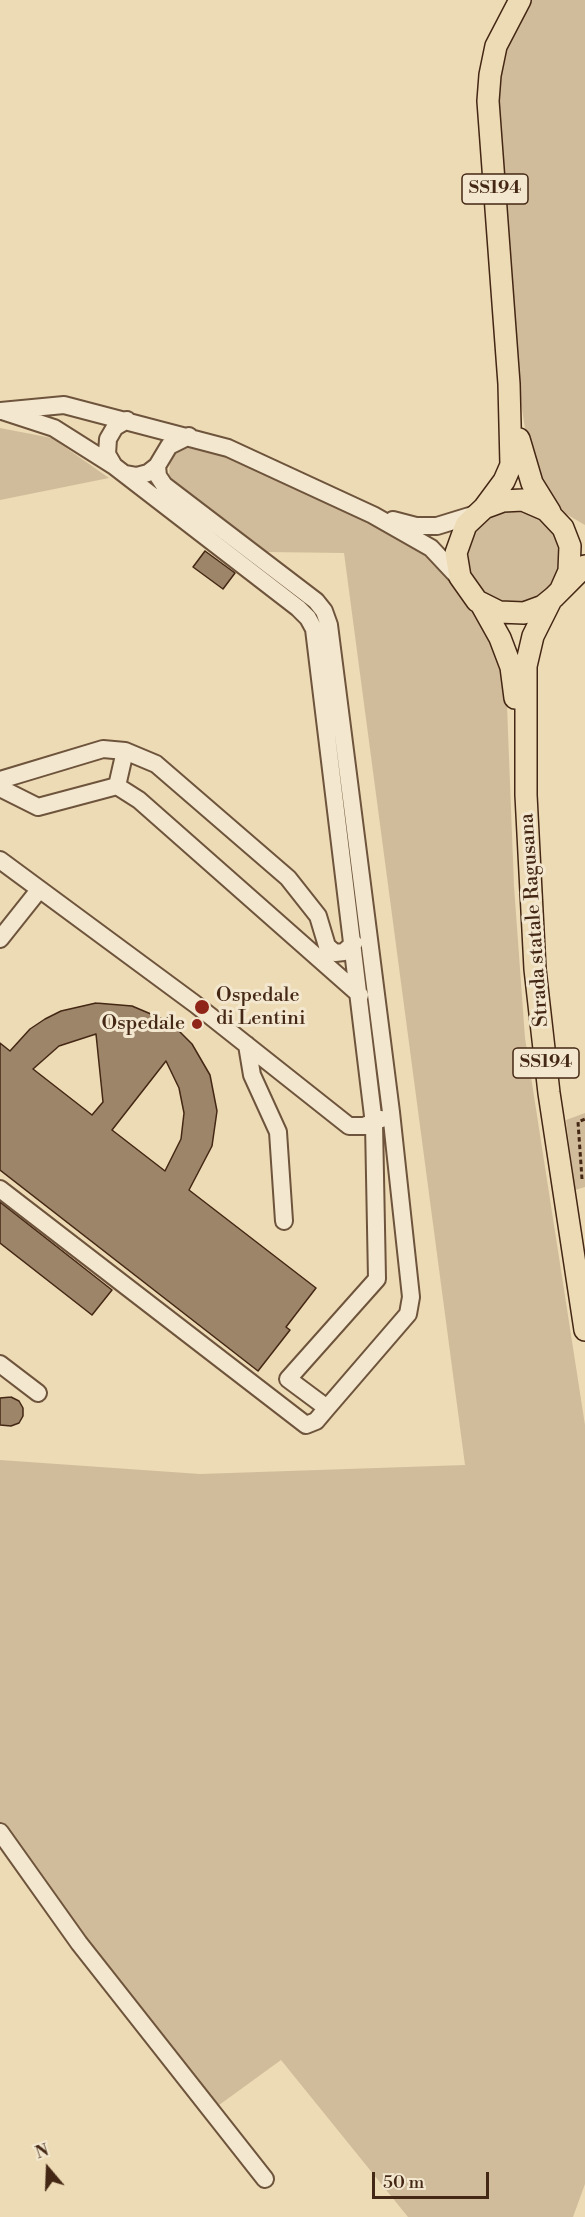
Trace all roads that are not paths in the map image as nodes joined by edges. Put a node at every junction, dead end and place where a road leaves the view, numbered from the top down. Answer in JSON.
{"nodes":[{"id":1,"x":520,"y":0,"type":"edge"},
{"id":2,"x":509,"y":384,"type":"junction"},
{"id":3,"x":0,"y":411,"type":"edge"},
{"id":4,"x":127,"y":420,"type":"junction"},
{"id":5,"x":156,"y":428,"type":"junction"},
{"id":6,"x":189,"y":436,"type":"junction"},
{"id":7,"x":159,"y":461,"type":"junction"},
{"id":8,"x":120,"y":470,"type":"junction"},
{"id":9,"x":480,"y":511,"type":"junction"},
{"id":10,"x":373,"y":515,"type":"junction"},
{"id":11,"x":554,"y":516,"type":"junction"},
{"id":12,"x":585,"y":533,"type":"edge"},
{"id":13,"x":585,"y":566,"type":"edge"},
{"id":14,"x":462,"y":582,"type":"junction"},
{"id":15,"x":556,"y":594,"type":"junction"},
{"id":16,"x":481,"y":604,"type":"junction"},
{"id":17,"x":125,"y":751,"type":"junction"},
{"id":18,"x":0,"y":780,"type":"edge"},
{"id":19,"x":117,"y":786,"type":"junction"},
{"id":20,"x":0,"y":788,"type":"edge"},
{"id":21,"x":526,"y":795,"type":"junction"},
{"id":22,"x":0,"y":860,"type":"edge"},
{"id":23,"x":39,"y":890,"type":"junction"},
{"id":24,"x":323,"y":936,"type":"junction"},
{"id":25,"x":0,"y":939,"type":"edge"},
{"id":26,"x":354,"y":943,"type":"junction"},
{"id":27,"x":304,"y":947,"type":"junction"},
{"id":28,"x":360,"y":995,"type":"junction"},
{"id":29,"x":247,"y":1045,"type":"junction"},
{"id":30,"x":391,"y":1112,"type":"junction"},
{"id":31,"x":374,"y":1124,"type":"junction"},
{"id":32,"x":349,"y":1126,"type":"junction"},
{"id":33,"x":375,"y":1148,"type":"junction"},
{"id":34,"x":375,"y":1165,"type":"junction"},
{"id":35,"x":397,"y":1166,"type":"junction"},
{"id":36,"x":0,"y":1189,"type":"edge"},
{"id":37,"x":284,"y":1221,"type":"dead end"},
{"id":38,"x":585,"y":1330,"type":"edge"},
{"id":39,"x":0,"y":1364,"type":"edge"},
{"id":40,"x":38,"y":1393,"type":"dead end"},
{"id":41,"x":327,"y":1408,"type":"junction"},
{"id":42,"x":0,"y":1832,"type":"edge"},
{"id":43,"x":265,"y":2179,"type":"dead end"}],
"edges":[{"from":1,"to":2,"type":"main road","number":"SS194"},
{"from":2,"to":9,"type":"main road"},
{"from":2,"to":11,"type":"main road"},
{"from":3,"to":4,"type":"street"},
{"from":3,"to":8,"type":"street"},
{"from":4,"to":5,"type":"street"},
{"from":4,"to":8,"type":"street"},
{"from":5,"to":6,"type":"street"},
{"from":5,"to":7,"type":"street"},
{"from":6,"to":7,"type":"street"},
{"from":6,"to":10,"type":"street"},
{"from":7,"to":8,"type":"street"},
{"from":7,"to":30,"type":"street"},
{"from":8,"to":26,"type":"street"},
{"from":9,"to":10,"type":"street"},
{"from":9,"to":11,"type":"main road"},
{"from":9,"to":14,"type":"main road"},
{"from":10,"to":14,"type":"street"},
{"from":11,"to":12,"type":"main road"},
{"from":11,"to":15,"type":"main road"},
{"from":13,"to":15,"type":"main road"},
{"from":14,"to":16,"type":"main road"},
{"from":15,"to":16,"type":"main road"},
{"from":15,"to":21,"type":"main road"},
{"from":16,"to":21,"type":"main road"},
{"from":17,"to":18,"type":"street"},
{"from":17,"to":19,"type":"street"},
{"from":17,"to":24,"type":"street"},
{"from":19,"to":20,"type":"street"},
{"from":19,"to":27,"type":"street"},
{"from":21,"to":38,"type":"main road","name":"Strada statale Ragusana","number":"SS194"},
{"from":22,"to":23,"type":"street"},
{"from":23,"to":25,"type":"street"},
{"from":23,"to":29,"type":"street"},
{"from":24,"to":26,"type":"street"},
{"from":24,"to":27,"type":"street"},
{"from":26,"to":28,"type":"street"},
{"from":27,"to":28,"type":"street"},
{"from":28,"to":31,"type":"street"},
{"from":29,"to":32,"type":"street"},
{"from":29,"to":37,"type":"street"},
{"from":30,"to":31,"type":"street"},
{"from":30,"to":35,"type":"street"},
{"from":31,"to":32,"type":"street"},
{"from":31,"to":33,"type":"street"},
{"from":32,"to":33,"type":"street"},
{"from":33,"to":34,"type":"street"},
{"from":34,"to":35,"type":"street"},
{"from":34,"to":41,"type":"street"},
{"from":35,"to":41,"type":"street"},
{"from":36,"to":41,"type":"street"},
{"from":39,"to":40,"type":"street"},
{"from":42,"to":43,"type":"street"}]}
